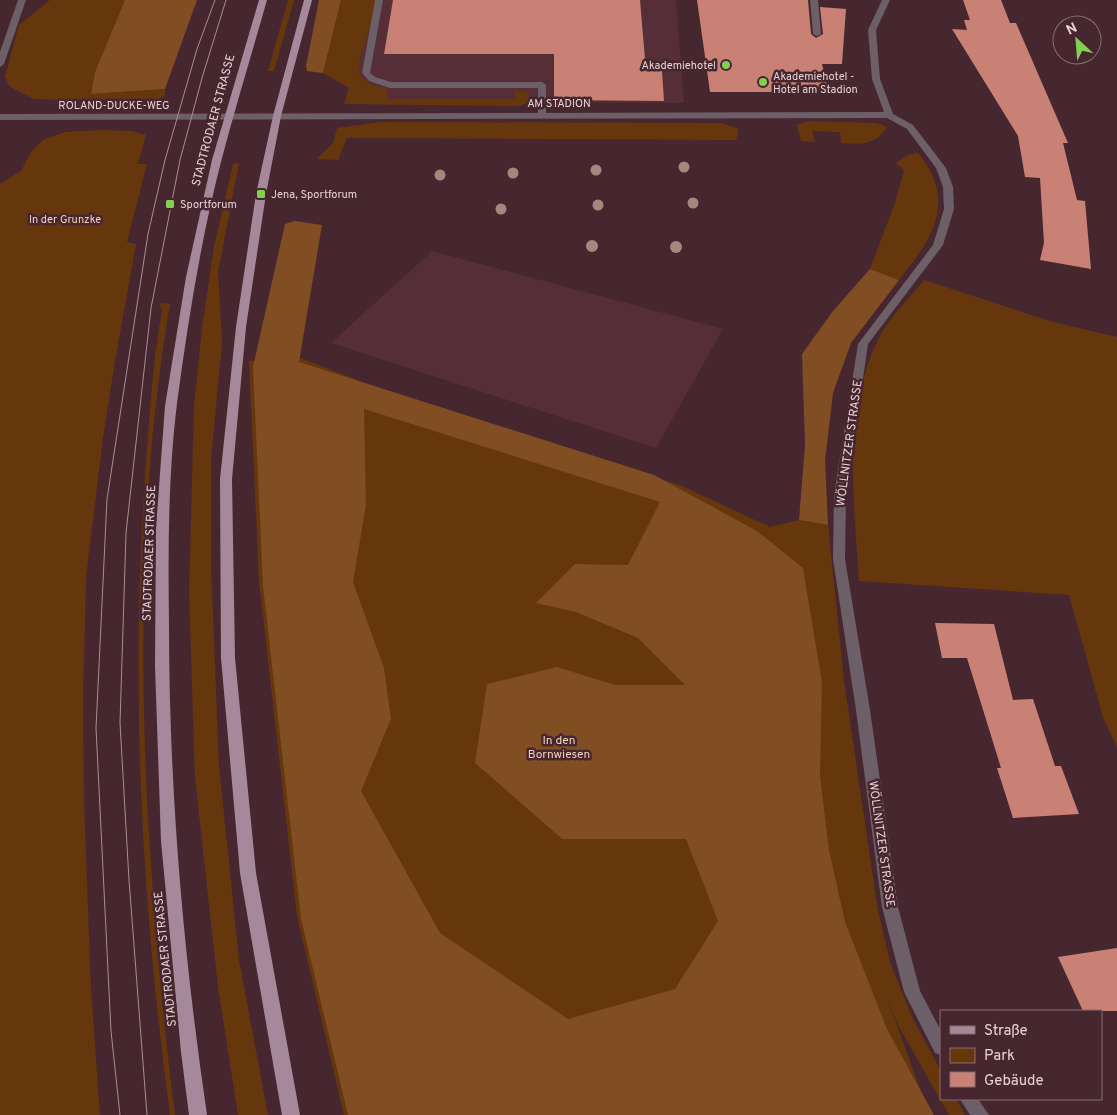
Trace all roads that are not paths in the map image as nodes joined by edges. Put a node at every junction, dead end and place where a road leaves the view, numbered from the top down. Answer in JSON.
{"nodes":[{"id":1,"x":23,"y":0,"type":"edge"},
{"id":2,"x":263,"y":0,"type":"edge"},
{"id":3,"x":308,"y":0,"type":"edge"},
{"id":4,"x":379,"y":0,"type":"edge"},
{"id":5,"x":814,"y":0,"type":"edge"},
{"id":6,"x":886,"y":0,"type":"edge"},
{"id":7,"x":817,"y":34,"type":"dead end"},
{"id":8,"x":0,"y":64,"type":"edge"},
{"id":9,"x":542,"y":114,"type":"junction"},
{"id":10,"x":889,"y":115,"type":"junction"},
{"id":11,"x":229,"y":116,"type":"junction"},
{"id":12,"x":276,"y":116,"type":"junction"},
{"id":13,"x":0,"y":117,"type":"edge"},
{"id":14,"x":940,"y":1046,"type":"edge"},
{"id":15,"x":969,"y":1100,"type":"edge"},
{"id":16,"x":198,"y":1115,"type":"edge"},
{"id":17,"x":291,"y":1115,"type":"edge"},
{"id":18,"x":980,"y":1115,"type":"edge"}],
"edges":[{"from":1,"to":8,"type":"street"},
{"from":2,"to":11,"type":"main road","name":"STADTRODAER STRASSE"},
{"from":3,"to":12,"type":"main road"},
{"from":4,"to":9,"type":"street"},
{"from":5,"to":7,"type":"street"},
{"from":6,"to":10,"type":"street"},
{"from":9,"to":10,"type":"street","name":"AM STADION"},
{"from":9,"to":12,"type":"street","name":"AM STADION"},
{"from":10,"to":14,"type":"street","name":"WÖLLNITZER STRASSE"},
{"from":11,"to":12,"type":"street","name":"AM STADION"},
{"from":11,"to":13,"type":"street","name":"ROLAND-DUCKE-WEG"},
{"from":11,"to":16,"type":"main road","name":"STADTRODAER STRASSE"},
{"from":12,"to":17,"type":"main road"},
{"from":15,"to":18,"type":"street"}]}
